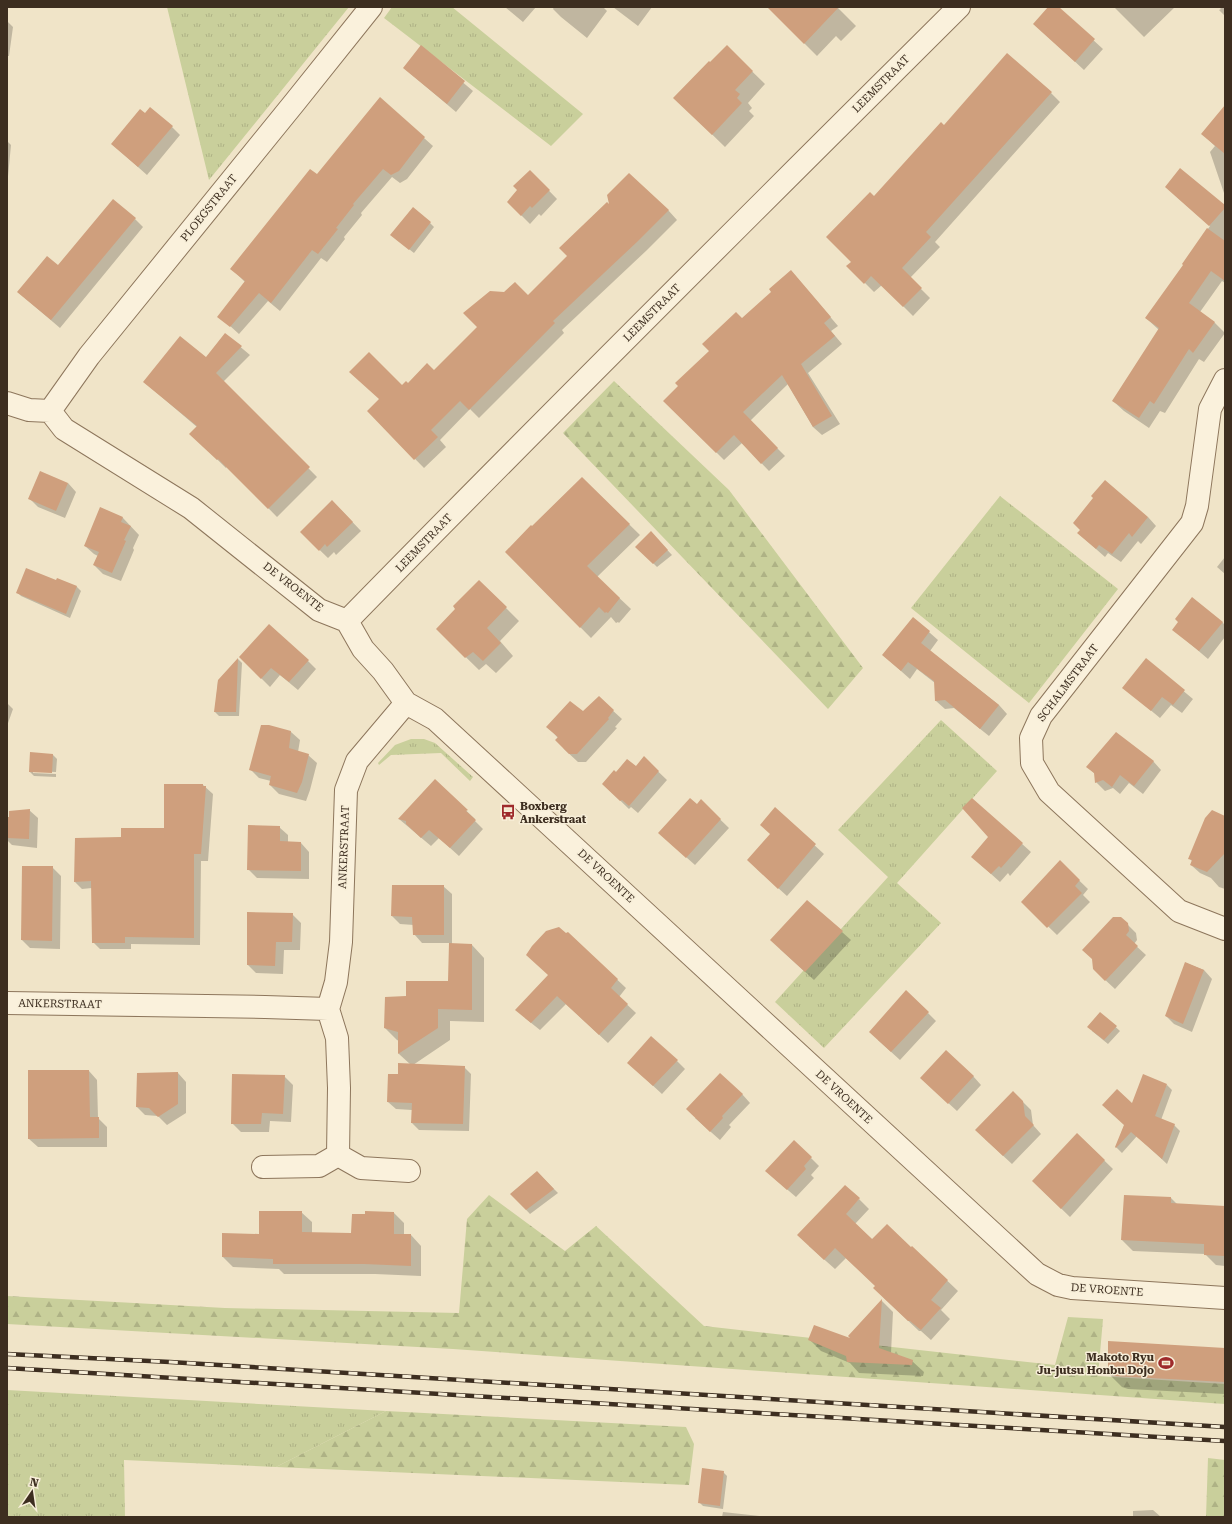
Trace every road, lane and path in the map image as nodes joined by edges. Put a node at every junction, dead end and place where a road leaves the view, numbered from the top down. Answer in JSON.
{"nodes":[{"id":1,"x":371,"y":7,"type":"edge"},
{"id":2,"x":959,"y":7,"type":"edge"},
{"id":3,"x":1225,"y":380,"type":"edge"},
{"id":4,"x":7,"y":403,"type":"edge"},
{"id":5,"x":50,"y":411,"type":"junction"},
{"id":6,"x":347,"y":622,"type":"junction"},
{"id":7,"x":406,"y":703,"type":"junction"},
{"id":8,"x":1225,"y":930,"type":"edge"},
{"id":9,"x":7,"y":1004,"type":"edge"},
{"id":10,"x":328,"y":1009,"type":"junction"},
{"id":11,"x":338,"y":1155,"type":"junction"},
{"id":12,"x":263,"y":1167,"type":"dead end"},
{"id":13,"x":409,"y":1171,"type":"dead end"},
{"id":14,"x":1225,"y":1298,"type":"edge"}],
"edges":[{"from":1,"to":5,"type":"street","name":"PLOEGSTRAAT"},
{"from":2,"to":6,"type":"street","name":"LEEMSTRAAT"},
{"from":3,"to":8,"type":"street","name":"SCHALMSTRAAT"},
{"from":4,"to":5,"type":"street"},
{"from":5,"to":6,"type":"street","name":"DE VROENTE"},
{"from":6,"to":7,"type":"street","name":"DE VROENTE"},
{"from":7,"to":10,"type":"street","name":"ANKERSTRAAT"},
{"from":7,"to":14,"type":"street","name":"DE VROENTE"},
{"from":9,"to":10,"type":"street","name":"ANKERSTRAAT"},
{"from":10,"to":11,"type":"street"},
{"from":11,"to":12,"type":"street"},
{"from":11,"to":13,"type":"street"}]}
